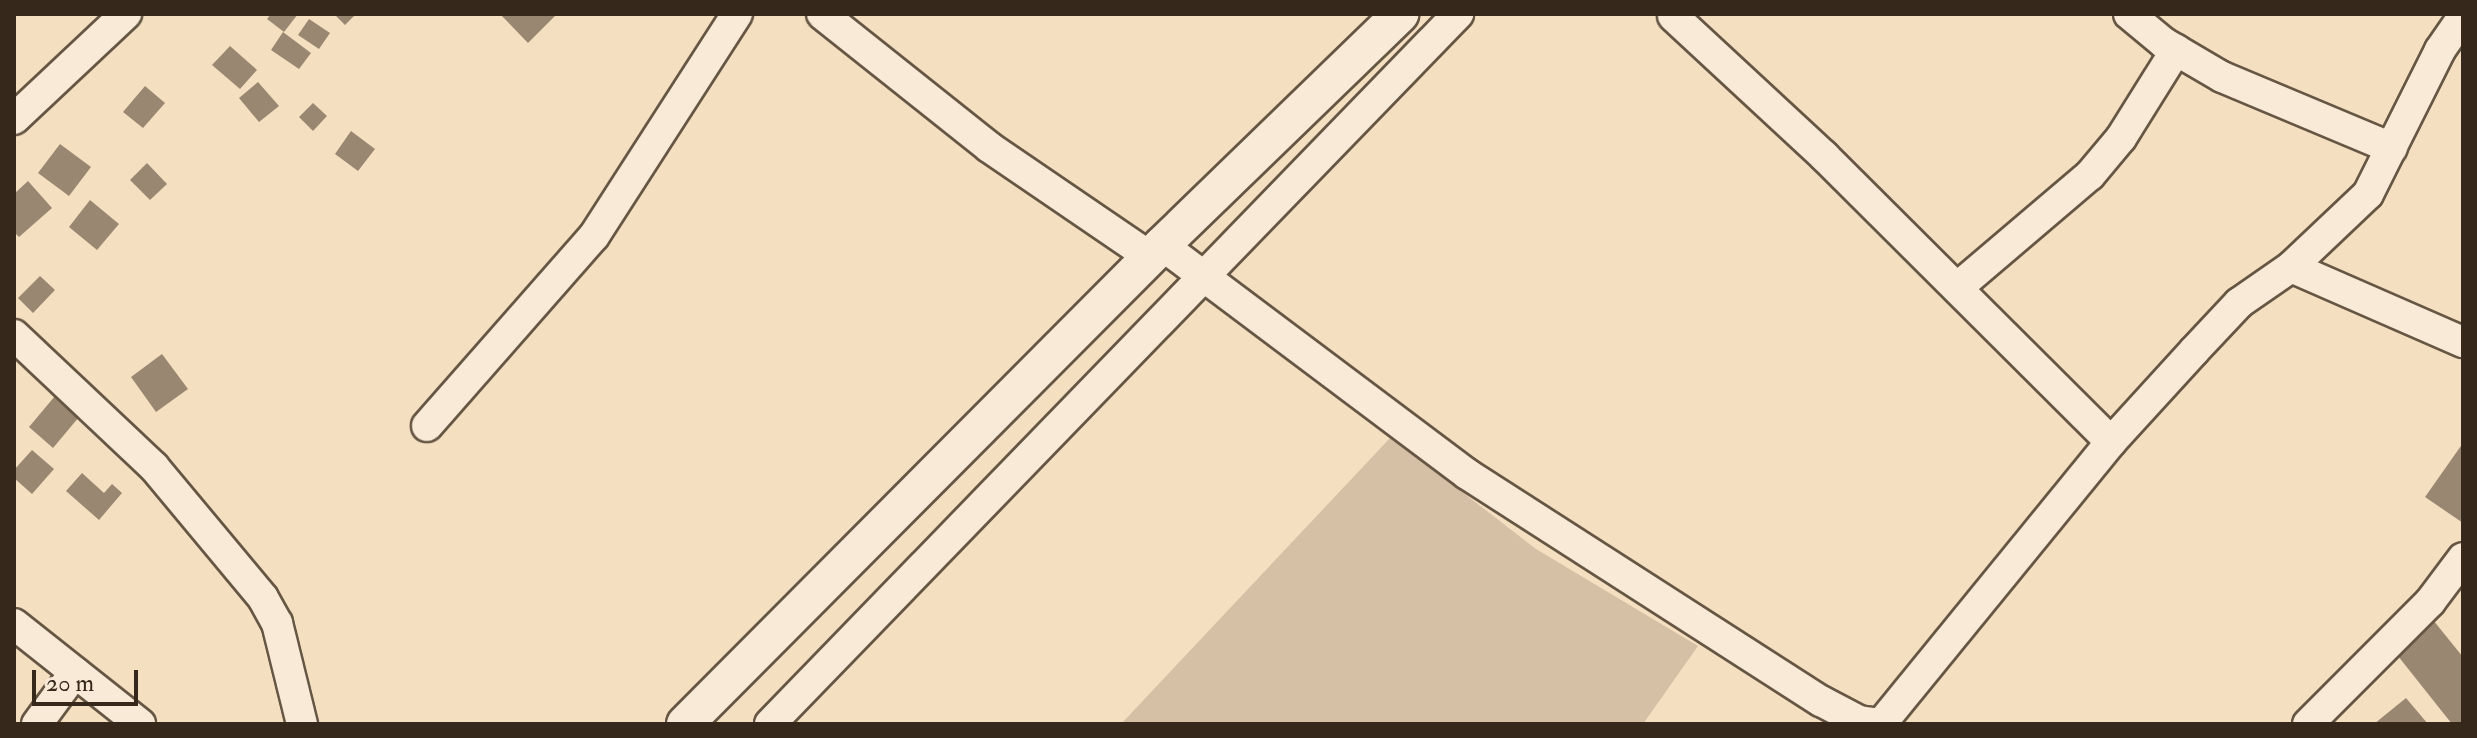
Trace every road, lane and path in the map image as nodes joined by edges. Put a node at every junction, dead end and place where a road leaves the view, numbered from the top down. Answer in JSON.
{"nodes":[{"id":1,"x":126,"y":14,"type":"edge"},
{"id":2,"x":737,"y":14,"type":"edge"},
{"id":3,"x":822,"y":14,"type":"edge"},
{"id":4,"x":1400,"y":14,"type":"edge"},
{"id":5,"x":1458,"y":14,"type":"edge"},
{"id":6,"x":2129,"y":14,"type":"edge"},
{"id":7,"x":1673,"y":16,"type":"edge"},
{"id":8,"x":2463,"y":17,"type":"edge"},
{"id":9,"x":2176,"y":50,"type":"junction"},
{"id":10,"x":14,"y":119,"type":"edge"},
{"id":11,"x":2392,"y":148,"type":"junction"},
{"id":12,"x":1156,"y":251,"type":"junction"},
{"id":13,"x":2291,"y":267,"type":"junction"},
{"id":14,"x":1206,"y":278,"type":"junction"},
{"id":15,"x":1957,"y":288,"type":"junction"},
{"id":16,"x":14,"y":335,"type":"edge"},
{"id":17,"x":2463,"y":342,"type":"edge"},
{"id":18,"x":427,"y":426,"type":"dead end"},
{"id":19,"x":2111,"y":442,"type":"junction"},
{"id":20,"x":2463,"y":558,"type":"edge"},
{"id":21,"x":14,"y":624,"type":"edge"},
{"id":22,"x":75,"y":672,"type":"junction"},
{"id":23,"x":1841,"y":719,"type":"edge"},
{"id":24,"x":37,"y":724,"type":"edge"},
{"id":25,"x":140,"y":724,"type":"edge"},
{"id":26,"x":302,"y":724,"type":"edge"},
{"id":27,"x":685,"y":724,"type":"edge"},
{"id":28,"x":770,"y":724,"type":"edge"},
{"id":29,"x":1881,"y":724,"type":"edge"},
{"id":30,"x":2308,"y":724,"type":"edge"}],
"edges":[{"from":1,"to":10,"type":"street"},
{"from":2,"to":18,"type":"street"},
{"from":3,"to":12,"type":"street"},
{"from":4,"to":12,"type":"street"},
{"from":5,"to":14,"type":"street"},
{"from":6,"to":9,"type":"street"},
{"from":7,"to":15,"type":"street"},
{"from":8,"to":11,"type":"street"},
{"from":9,"to":11,"type":"street"},
{"from":9,"to":15,"type":"street"},
{"from":11,"to":13,"type":"street"},
{"from":12,"to":14,"type":"street"},
{"from":12,"to":27,"type":"street"},
{"from":13,"to":17,"type":"street"},
{"from":13,"to":19,"type":"street"},
{"from":14,"to":23,"type":"street"},
{"from":14,"to":28,"type":"street"},
{"from":15,"to":19,"type":"street"},
{"from":16,"to":26,"type":"street"},
{"from":19,"to":29,"type":"street"},
{"from":20,"to":30,"type":"street"},
{"from":21,"to":22,"type":"street"},
{"from":22,"to":24,"type":"street"},
{"from":22,"to":25,"type":"street"},
{"from":23,"to":29,"type":"street"}]}
